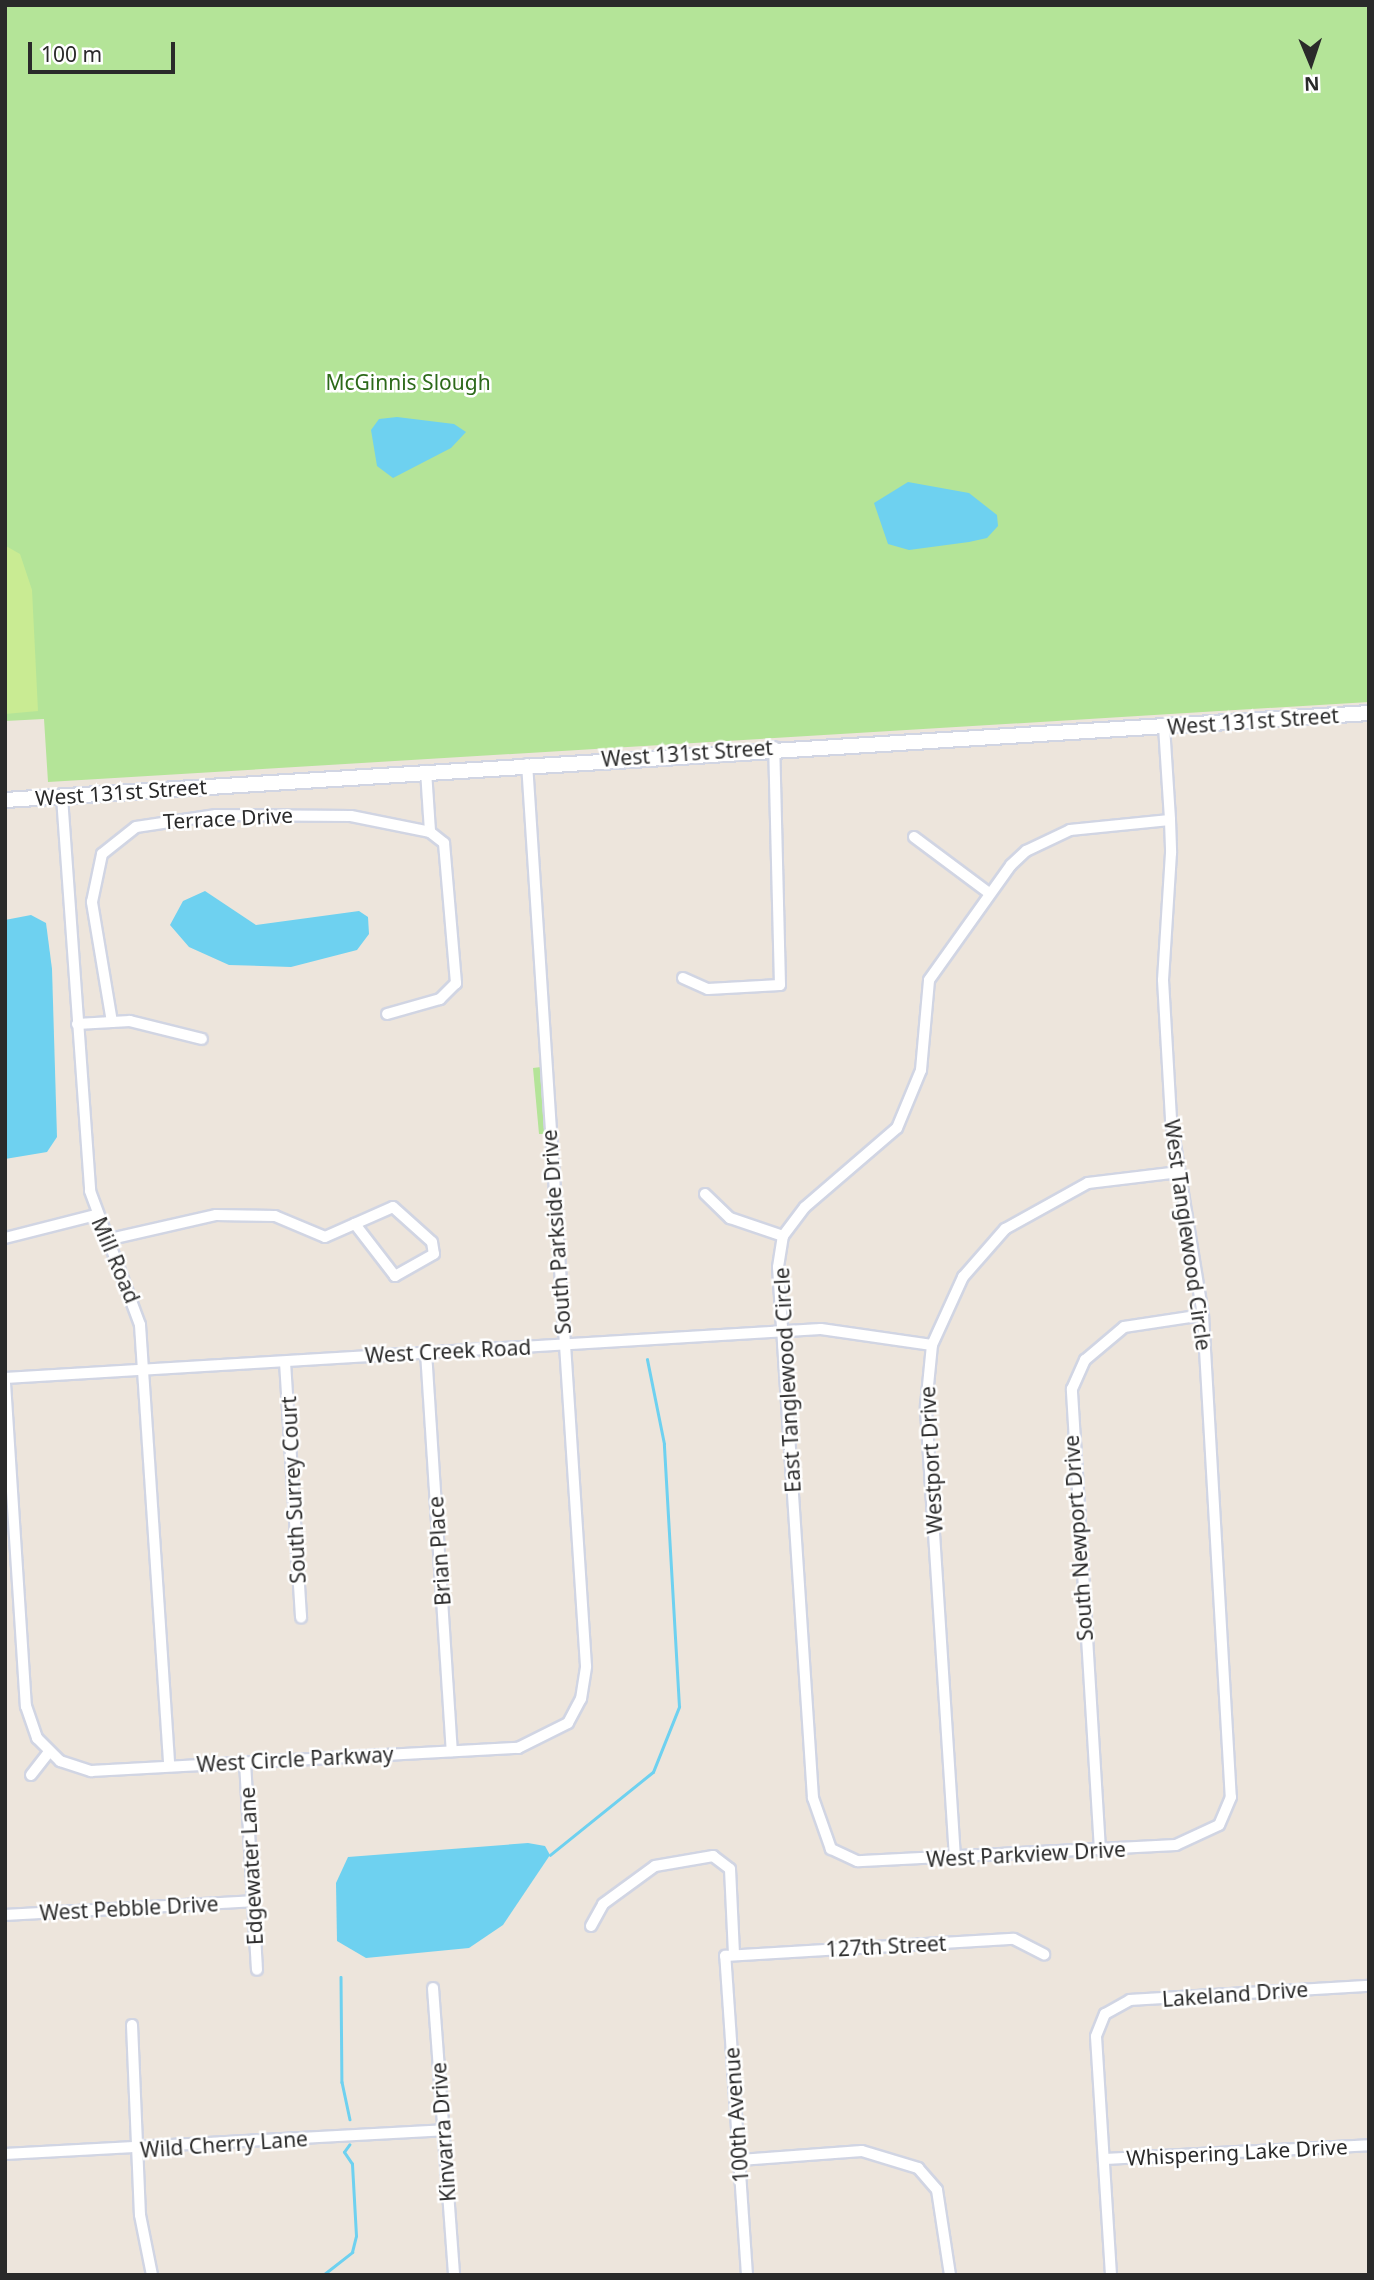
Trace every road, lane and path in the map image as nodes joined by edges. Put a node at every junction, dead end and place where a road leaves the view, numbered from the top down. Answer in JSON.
{"nodes":[{"id":1,"x":1369,"y":713,"type":"edge"},
{"id":2,"x":1164,"y":726,"type":"junction"},
{"id":3,"x":775,"y":747,"type":"junction"},
{"id":4,"x":527,"y":764,"type":"junction"},
{"id":5,"x":426,"y":771,"type":"junction"},
{"id":6,"x":62,"y":797,"type":"junction"},
{"id":7,"x":5,"y":800,"type":"edge"},
{"id":8,"x":1170,"y":820,"type":"junction"},
{"id":9,"x":430,"y":832,"type":"junction"},
{"id":10,"x":914,"y":836,"type":"dead end"},
{"id":11,"x":989,"y":892,"type":"junction"},
{"id":12,"x":683,"y":978,"type":"dead end"},
{"id":13,"x":387,"y":1014,"type":"dead end"},
{"id":14,"x":112,"y":1022,"type":"junction"},
{"id":15,"x":76,"y":1024,"type":"junction"},
{"id":16,"x":202,"y":1039,"type":"dead end"},
{"id":17,"x":1179,"y":1172,"type":"junction"},
{"id":18,"x":705,"y":1194,"type":"dead end"},
{"id":19,"x":96,"y":1215,"type":"junction"},
{"id":20,"x":355,"y":1224,"type":"junction"},
{"id":21,"x":783,"y":1236,"type":"junction"},
{"id":22,"x":5,"y":1238,"type":"edge"},
{"id":23,"x":106,"y":1240,"type":"junction"},
{"id":24,"x":1203,"y":1315,"type":"junction"},
{"id":25,"x":783,"y":1331,"type":"junction"},
{"id":26,"x":563,"y":1345,"type":"junction"},
{"id":27,"x":932,"y":1345,"type":"junction"},
{"id":28,"x":426,"y":1352,"type":"junction"},
{"id":29,"x":285,"y":1362,"type":"junction"},
{"id":30,"x":144,"y":1369,"type":"junction"},
{"id":31,"x":5,"y":1380,"type":"edge"},
{"id":32,"x":301,"y":1618,"type":"dead end"},
{"id":33,"x":544,"y":1741,"type":"joint"},
{"id":34,"x":452,"y":1751,"type":"junction"},
{"id":35,"x":49,"y":1752,"type":"junction"},
{"id":36,"x":245,"y":1762,"type":"junction"},
{"id":37,"x":169,"y":1765,"type":"junction"},
{"id":38,"x":31,"y":1775,"type":"dead end"},
{"id":39,"x":1219,"y":1825,"type":"joint"},
{"id":40,"x":831,"y":1849,"type":"joint"},
{"id":41,"x":1100,"y":1850,"type":"junction"},
{"id":42,"x":955,"y":1858,"type":"junction"},
{"id":43,"x":252,"y":1901,"type":"junction"},
{"id":44,"x":5,"y":1915,"type":"edge"},
{"id":45,"x":591,"y":1926,"type":"dead end"},
{"id":46,"x":1044,"y":1954,"type":"dead end"},
{"id":47,"x":729,"y":1955,"type":"junction"},
{"id":48,"x":257,"y":1970,"type":"dead end"},
{"id":49,"x":1369,"y":1986,"type":"edge"},
{"id":50,"x":433,"y":1989,"type":"dead end"},
{"id":51,"x":132,"y":2025,"type":"dead end"},
{"id":52,"x":443,"y":2130,"type":"junction"},
{"id":53,"x":1369,"y":2145,"type":"edge"},
{"id":54,"x":137,"y":2150,"type":"junction"},
{"id":55,"x":5,"y":2154,"type":"edge"},
{"id":56,"x":1105,"y":2159,"type":"junction"},
{"id":57,"x":740,"y":2160,"type":"junction"},
{"id":58,"x":152,"y":2275,"type":"edge"},
{"id":59,"x":454,"y":2275,"type":"edge"},
{"id":60,"x":747,"y":2275,"type":"edge"},
{"id":61,"x":950,"y":2275,"type":"edge"},
{"id":62,"x":1111,"y":2275,"type":"edge"}],
"edges":[{"from":1,"to":2,"type":"street","name":"West 131st Street"},
{"from":2,"to":3,"type":"street","name":"West 131st Street"},
{"from":2,"to":8,"type":"street","name":"West Tanglewood Circle"},
{"from":3,"to":4,"type":"street","name":"West 131st Street"},
{"from":3,"to":12,"type":"street"},
{"from":4,"to":5,"type":"street","name":"West 131st Street"},
{"from":4,"to":26,"type":"street","name":"South Parkside Drive"},
{"from":5,"to":6,"type":"street","name":"West 131st Street"},
{"from":5,"to":9,"type":"street"},
{"from":6,"to":7,"type":"street","name":"West 131st Street"},
{"from":6,"to":15,"type":"street","name":"Mill Road"},
{"from":8,"to":11,"type":"street","name":"East Tanglewood Circle"},
{"from":8,"to":17,"type":"street","name":"West Tanglewood Circle"},
{"from":9,"to":13,"type":"street"},
{"from":9,"to":14,"type":"street","name":"Terrace Drive"},
{"from":10,"to":11,"type":"street"},
{"from":11,"to":21,"type":"street","name":"East Tanglewood Circle"},
{"from":14,"to":15,"type":"street"},
{"from":14,"to":16,"type":"street"},
{"from":15,"to":19,"type":"street","name":"Mill Road"},
{"from":17,"to":24,"type":"street","name":"West Tanglewood Circle"},
{"from":17,"to":27,"type":"street","name":"Westport Drive"},
{"from":18,"to":21,"type":"street"},
{"from":19,"to":22,"type":"street"},
{"from":19,"to":23,"type":"street","name":"Mill Road"},
{"from":20,"to":20,"type":"street"},
{"from":20,"to":23,"type":"street"},
{"from":21,"to":25,"type":"street","name":"East Tanglewood Circle"},
{"from":23,"to":30,"type":"street","name":"Mill Road"},
{"from":24,"to":39,"type":"street","name":"West Tanglewood Circle"},
{"from":24,"to":41,"type":"street","name":"South Newport Drive"},
{"from":25,"to":26,"type":"street","name":"West Creek Road"},
{"from":25,"to":27,"type":"street","name":"West Creek Road"},
{"from":25,"to":40,"type":"street","name":"East Tanglewood Circle"},
{"from":26,"to":28,"type":"street","name":"West Creek Road"},
{"from":26,"to":33,"type":"street","name":"South Parkside Drive"},
{"from":27,"to":42,"type":"street","name":"Westport Drive"},
{"from":28,"to":29,"type":"street","name":"West Creek Road"},
{"from":28,"to":34,"type":"street","name":"Brian Place"},
{"from":29,"to":30,"type":"street","name":"West Creek Road"},
{"from":29,"to":32,"type":"street","name":"South Surrey Court"},
{"from":30,"to":31,"type":"street","name":"West Creek Road"},
{"from":30,"to":37,"type":"street","name":"Mill Road"},
{"from":31,"to":35,"type":"street"},
{"from":33,"to":34,"type":"street","name":"West Circle Parkway"},
{"from":34,"to":36,"type":"street","name":"West Circle Parkway"},
{"from":35,"to":37,"type":"street","name":"West Circle Parkway"},
{"from":35,"to":38,"type":"street"},
{"from":36,"to":37,"type":"street","name":"West Circle Parkway"},
{"from":36,"to":43,"type":"street","name":"Edgewater Lane"},
{"from":39,"to":41,"type":"street","name":"West Parkview Drive"},
{"from":40,"to":42,"type":"street","name":"West Parkview Drive"},
{"from":41,"to":42,"type":"street","name":"West Parkview Drive"},
{"from":43,"to":44,"type":"street","name":"West Pebble Drive"},
{"from":43,"to":48,"type":"street","name":"Edgewater Lane"},
{"from":45,"to":47,"type":"street","name":"100th Avenue"},
{"from":46,"to":47,"type":"street","name":"127th Street"},
{"from":47,"to":57,"type":"street","name":"100th Avenue"},
{"from":49,"to":56,"type":"street","name":"Lakeland Drive"},
{"from":50,"to":52,"type":"street","name":"Kinvarra Drive"},
{"from":51,"to":54,"type":"street"},
{"from":52,"to":54,"type":"street","name":"Wild Cherry Lane"},
{"from":52,"to":59,"type":"street","name":"Kinvarra Drive"},
{"from":53,"to":56,"type":"street","name":"Whispering Lake Drive"},
{"from":54,"to":55,"type":"street","name":"Wild Cherry Lane"},
{"from":54,"to":58,"type":"street"},
{"from":56,"to":62,"type":"street"},
{"from":57,"to":60,"type":"street","name":"100th Avenue"},
{"from":57,"to":61,"type":"street"}]}
